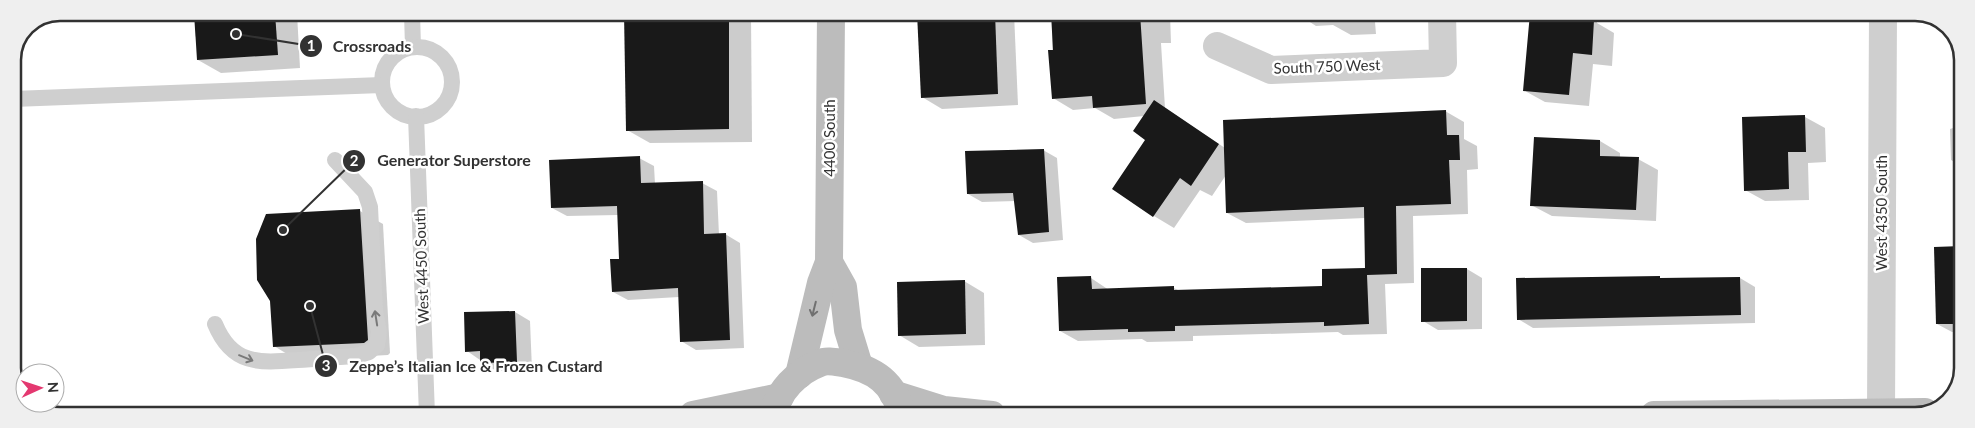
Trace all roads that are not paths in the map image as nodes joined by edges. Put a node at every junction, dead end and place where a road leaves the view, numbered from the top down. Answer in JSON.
{"nodes":[{"id":1,"x":412,"y":21,"type":"edge"},
{"id":2,"x":830,"y":21,"type":"edge"},
{"id":3,"x":1442,"y":21,"type":"edge"},
{"id":4,"x":1883,"y":21,"type":"edge"},
{"id":5,"x":1217,"y":46,"type":"dead end"},
{"id":6,"x":413,"y":47,"type":"junction"},
{"id":7,"x":382,"y":85,"type":"junction"},
{"id":8,"x":21,"y":100,"type":"edge"},
{"id":9,"x":416,"y":116,"type":"junction"},
{"id":10,"x":336,"y":160,"type":"dead end"},
{"id":11,"x":829,"y":262,"type":"junction"},
{"id":12,"x":215,"y":324,"type":"dead end"},
{"id":13,"x":859,"y":366,"type":"junction"},
{"id":14,"x":799,"y":375,"type":"junction"},
{"id":15,"x":898,"y":405,"type":"edge"},
{"id":16,"x":776,"y":406,"type":"edge"},
{"id":17,"x":427,"y":407,"type":"edge"},
{"id":18,"x":916,"y":407,"type":"edge"},
{"id":19,"x":1882,"y":407,"type":"edge"}],
"edges":[{"from":1,"to":6,"type":"lane"},
{"from":2,"to":11,"type":"street","name":"4400 South"},
{"from":3,"to":5,"type":"street","name":"South 750 West"},
{"from":4,"to":19,"type":"street","name":"West 4350 South"},
{"from":6,"to":7,"type":"lane"},
{"from":6,"to":9,"type":"lane"},
{"from":7,"to":8,"type":"lane"},
{"from":7,"to":9,"type":"lane"},
{"from":9,"to":17,"type":"lane","name":"West 4450 South"},
{"from":12,"to":10,"type":"lane","one_way":true},
{"from":11,"to":13,"type":"street"},
{"from":11,"to":14,"type":"street","one_way":true},
{"from":13,"to":14,"type":"street"},
{"from":13,"to":15,"type":"street"},
{"from":14,"to":16,"type":"street"},
{"from":15,"to":18,"type":"street"}]}
